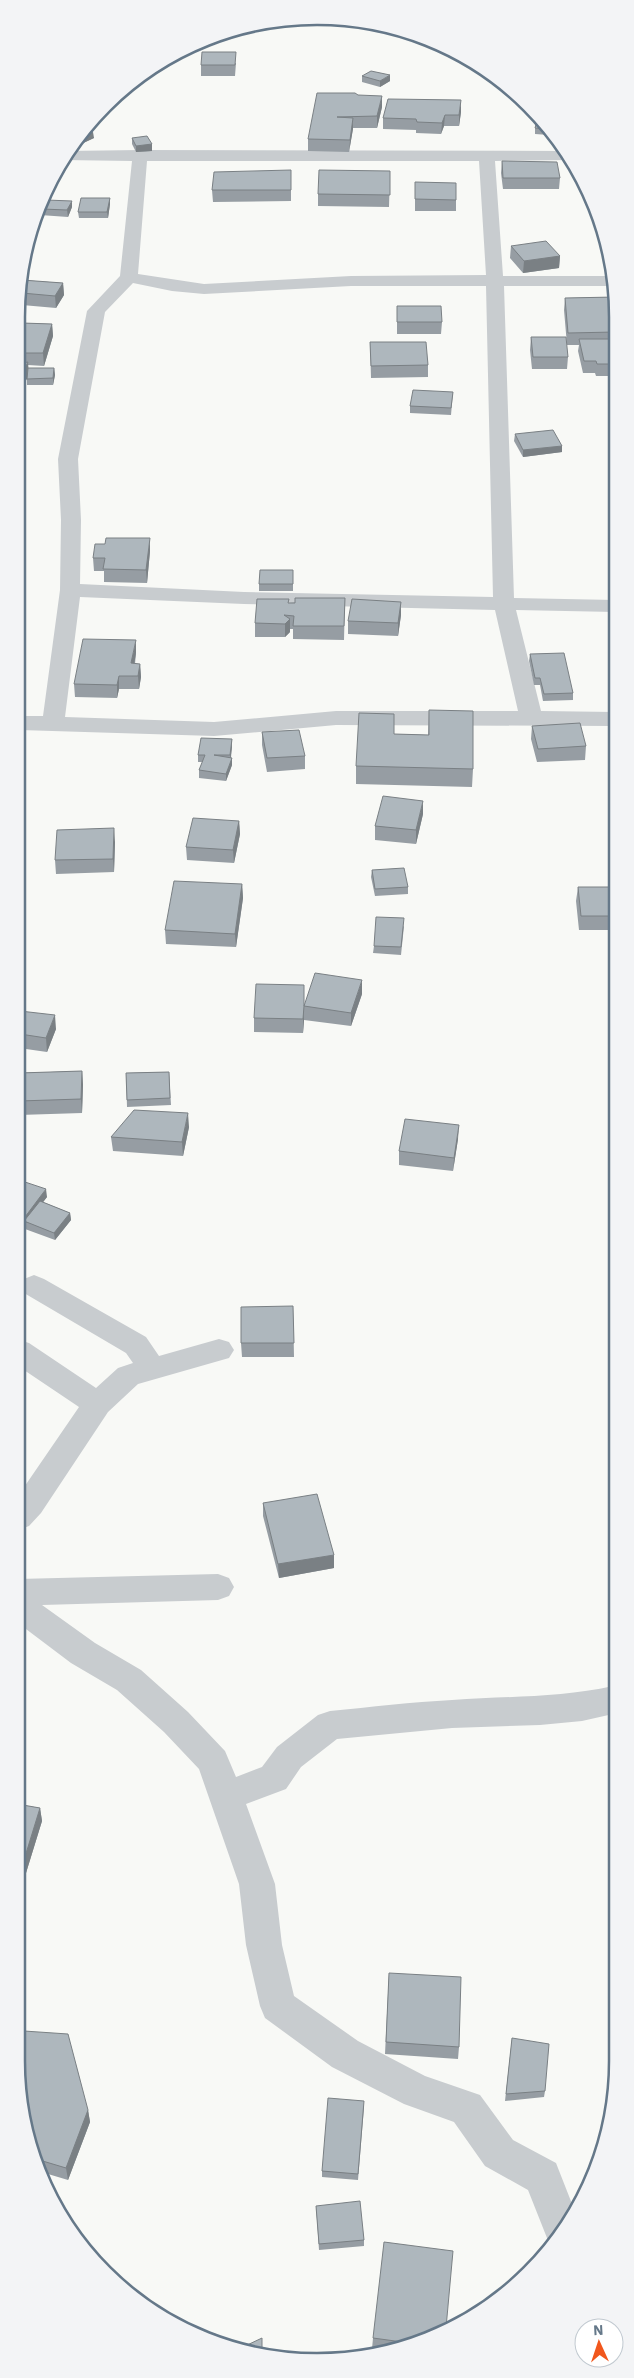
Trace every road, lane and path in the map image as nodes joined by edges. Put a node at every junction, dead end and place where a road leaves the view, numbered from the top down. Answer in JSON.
{"nodes":[{"id":1,"x":140,"y":155,"type":"junction"},
{"id":2,"x":73,"y":156,"type":"edge"},
{"id":3,"x":561,"y":156,"type":"edge"},
{"id":4,"x":487,"y":157,"type":"junction"},
{"id":5,"x":129,"y":278,"type":"junction"},
{"id":6,"x":607,"y":281,"type":"edge"},
{"id":7,"x":495,"y":282,"type":"junction"},
{"id":8,"x":70,"y":590,"type":"junction"},
{"id":9,"x":504,"y":603,"type":"junction"},
{"id":10,"x":609,"y":606,"type":"edge"},
{"id":11,"x":531,"y":718,"type":"junction"},
{"id":12,"x":609,"y":719,"type":"edge"},
{"id":13,"x":25,"y":723,"type":"edge"},
{"id":14,"x":54,"y":723,"type":"junction"},
{"id":15,"x":34,"y":1286,"type":"dead end"},
{"id":16,"x":219,"y":1350,"type":"dead end"},
{"id":17,"x":25,"y":1356,"type":"edge"},
{"id":18,"x":152,"y":1369,"type":"junction"},
{"id":19,"x":97,"y":1404,"type":"junction"},
{"id":20,"x":25,"y":1509,"type":"edge"},
{"id":21,"x":218,"y":1587,"type":"dead end"},
{"id":22,"x":25,"y":1592,"type":"edge"},
{"id":23,"x":25,"y":1610,"type":"edge"},
{"id":24,"x":609,"y":1701,"type":"edge"},
{"id":25,"x":226,"y":1796,"type":"junction"},
{"id":26,"x":560,"y":2223,"type":"edge"}],
"edges":[{"from":1,"to":2,"type":"street"},
{"from":1,"to":4,"type":"street"},
{"from":1,"to":5,"type":"street"},
{"from":3,"to":4,"type":"street"},
{"from":4,"to":7,"type":"street"},
{"from":5,"to":7,"type":"street"},
{"from":5,"to":8,"type":"street"},
{"from":6,"to":7,"type":"street"},
{"from":7,"to":9,"type":"street"},
{"from":8,"to":9,"type":"street"},
{"from":8,"to":14,"type":"street"},
{"from":9,"to":10,"type":"street"},
{"from":9,"to":11,"type":"street"},
{"from":11,"to":12,"type":"street"},
{"from":11,"to":14,"type":"street"},
{"from":13,"to":14,"type":"street"},
{"from":15,"to":18,"type":"street"},
{"from":16,"to":18,"type":"street"},
{"from":17,"to":19,"type":"street"},
{"from":18,"to":19,"type":"street"},
{"from":19,"to":20,"type":"street"},
{"from":21,"to":22,"type":"street"},
{"from":23,"to":25,"type":"street"},
{"from":24,"to":25,"type":"street"},
{"from":25,"to":26,"type":"street"}]}
